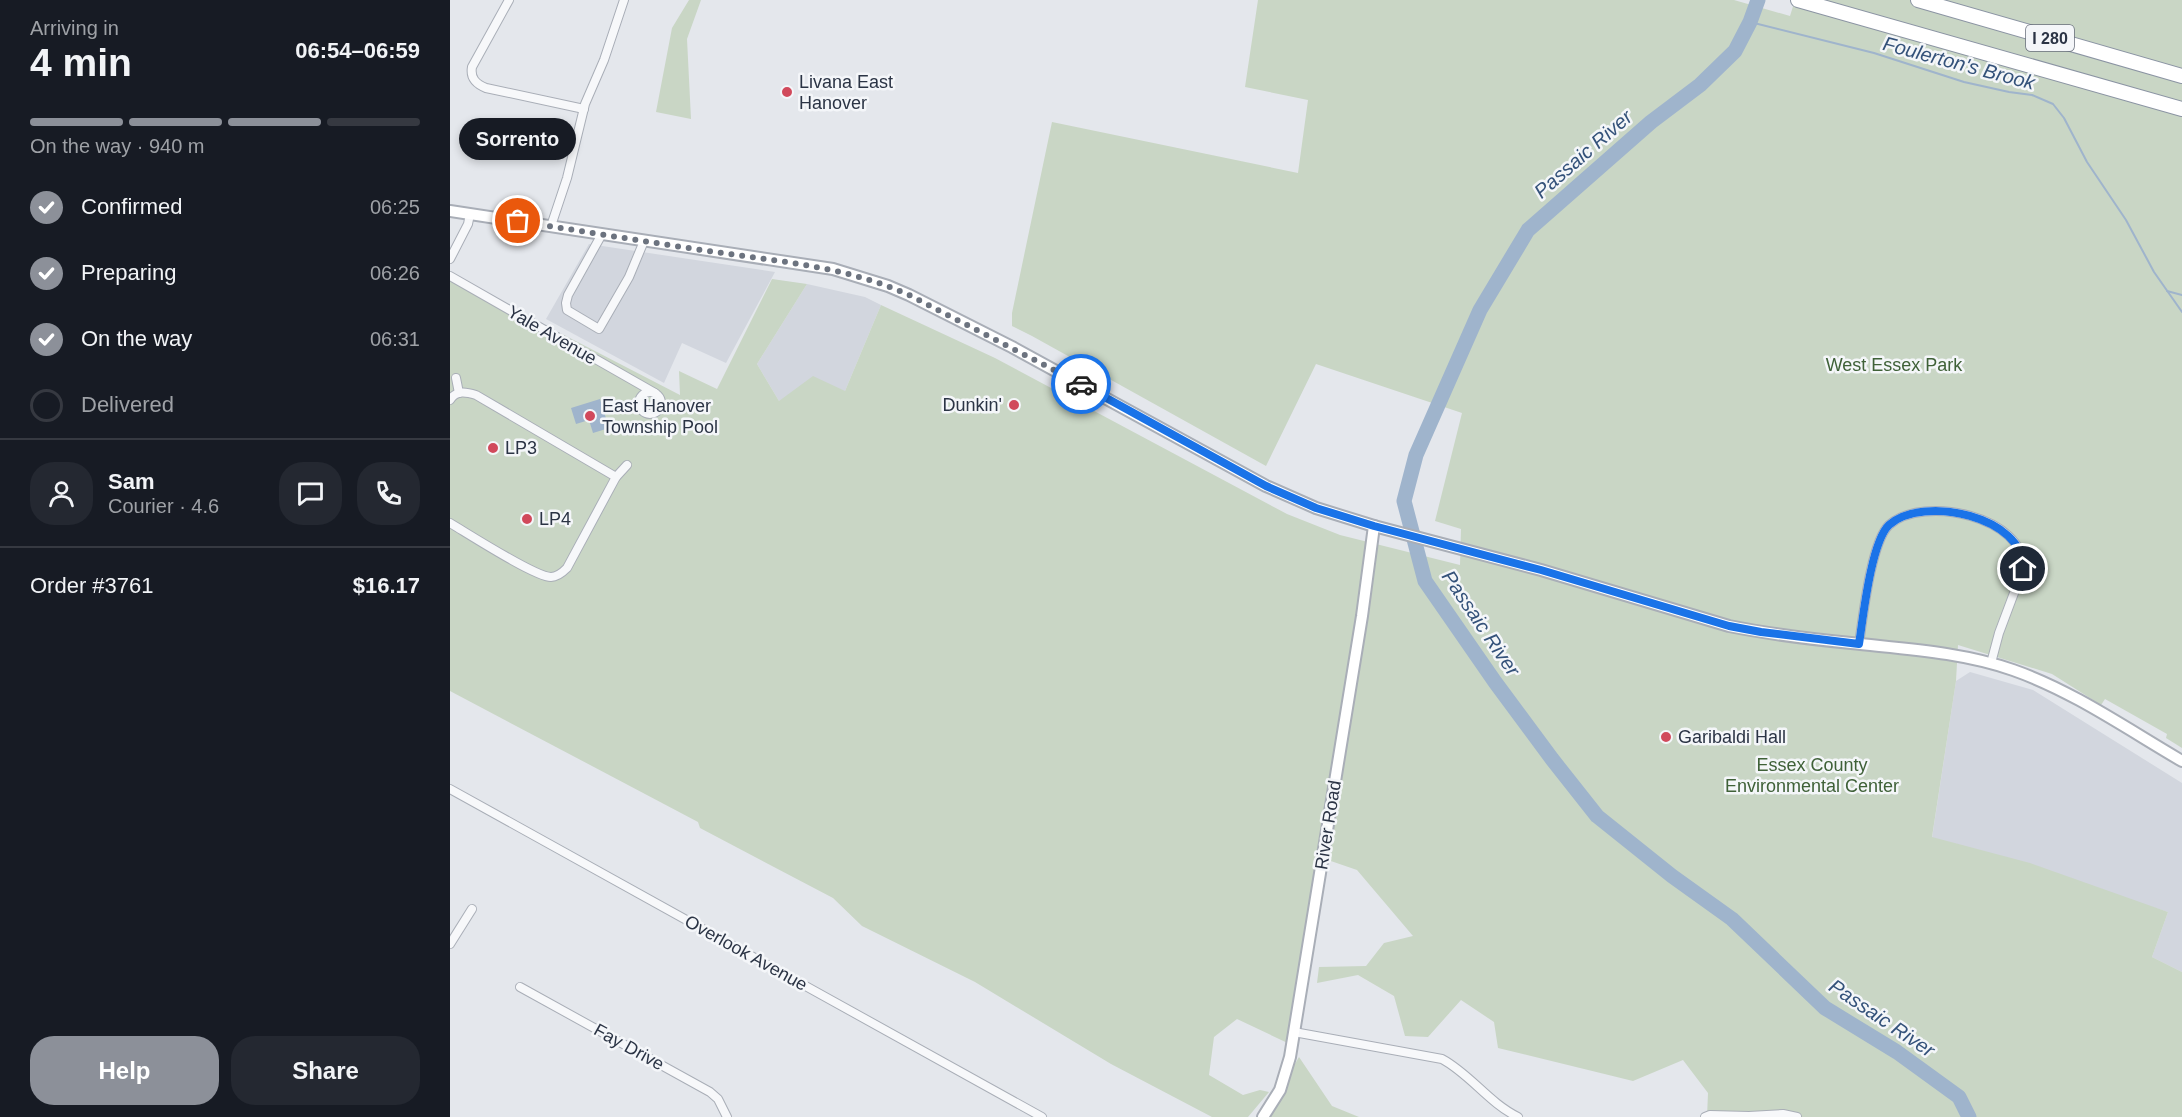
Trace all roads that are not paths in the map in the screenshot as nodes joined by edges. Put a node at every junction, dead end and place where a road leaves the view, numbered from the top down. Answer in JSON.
{"nodes":[{"id":1,"x":508,"y":0,"type":"edge"},
{"id":2,"x":624,"y":0,"type":"edge"},
{"id":3,"x":1798,"y":0,"type":"edge"},
{"id":4,"x":1918,"y":0,"type":"edge"},
{"id":5,"x":2182,"y":76,"type":"edge"},
{"id":6,"x":584,"y":109,"type":"junction"},
{"id":7,"x":2182,"y":109,"type":"edge"},
{"id":8,"x":450,"y":211,"type":"edge"},
{"id":9,"x":470,"y":214,"type":"junction"},
{"id":10,"x":551,"y":226,"type":"junction"},
{"id":11,"x":602,"y":234,"type":"junction"},
{"id":12,"x":644,"y":241,"type":"junction"},
{"id":13,"x":450,"y":259,"type":"edge"},
{"id":14,"x":450,"y":276,"type":"edge"},
{"id":15,"x":456,"y":378,"type":"dead end"},
{"id":16,"x":459,"y":393,"type":"junction"},
{"id":17,"x":655,"y":393,"type":"dead end"},
{"id":18,"x":450,"y":400,"type":"edge"},
{"id":19,"x":627,"y":465,"type":"dead end"},
{"id":20,"x":616,"y":477,"type":"junction"},
{"id":21,"x":450,"y":523,"type":"edge"},
{"id":22,"x":1369,"y":524,"type":"junction"},
{"id":23,"x":1859,"y":644,"type":"junction"},
{"id":24,"x":1991,"y":663,"type":"junction"},
{"id":25,"x":2182,"y":761,"type":"edge"},
{"id":26,"x":450,"y":789,"type":"edge"},
{"id":27,"x":472,"y":909,"type":"dead end"},
{"id":28,"x":450,"y":944,"type":"edge"},
{"id":29,"x":520,"y":987,"type":"dead end"},
{"id":30,"x":1294,"y":1032,"type":"junction"},
{"id":31,"x":727,"y":1117,"type":"edge"},
{"id":32,"x":1042,"y":1117,"type":"edge"},
{"id":33,"x":1263,"y":1117,"type":"edge"},
{"id":34,"x":1518,"y":1117,"type":"edge"},
{"id":35,"x":1705,"y":1117,"type":"edge"},
{"id":36,"x":1797,"y":1117,"type":"edge"}],
"edges":[{"from":1,"to":6,"type":"street"},
{"from":2,"to":6,"type":"street"},
{"from":3,"to":7,"type":"highway","number":"I 280"},
{"from":4,"to":5,"type":"highway","number":"I 280"},
{"from":6,"to":10,"type":"street"},
{"from":8,"to":9,"type":"main road"},
{"from":9,"to":10,"type":"main road"},
{"from":9,"to":13,"type":"street"},
{"from":10,"to":11,"type":"main road"},
{"from":11,"to":12,"type":"main road"},
{"from":11,"to":12,"type":"street"},
{"from":12,"to":22,"type":"main road"},
{"from":14,"to":17,"type":"street","name":"Yale Avenue"},
{"from":15,"to":16,"type":"street"},
{"from":16,"to":18,"type":"street"},
{"from":16,"to":20,"type":"street"},
{"from":19,"to":20,"type":"street"},
{"from":20,"to":21,"type":"street"},
{"from":22,"to":23,"type":"main road"},
{"from":22,"to":30,"type":"main road","name":"River Road"},
{"from":23,"to":24,"type":"main road"},
{"from":23,"to":24,"type":"street"},
{"from":24,"to":25,"type":"main road"},
{"from":26,"to":32,"type":"street","name":"Overlook Avenue"},
{"from":27,"to":28,"type":"street"},
{"from":29,"to":31,"type":"street","name":"Fay Drive"},
{"from":30,"to":33,"type":"main road","name":"River Road"},
{"from":30,"to":34,"type":"street"},
{"from":35,"to":36,"type":"street"}]}
